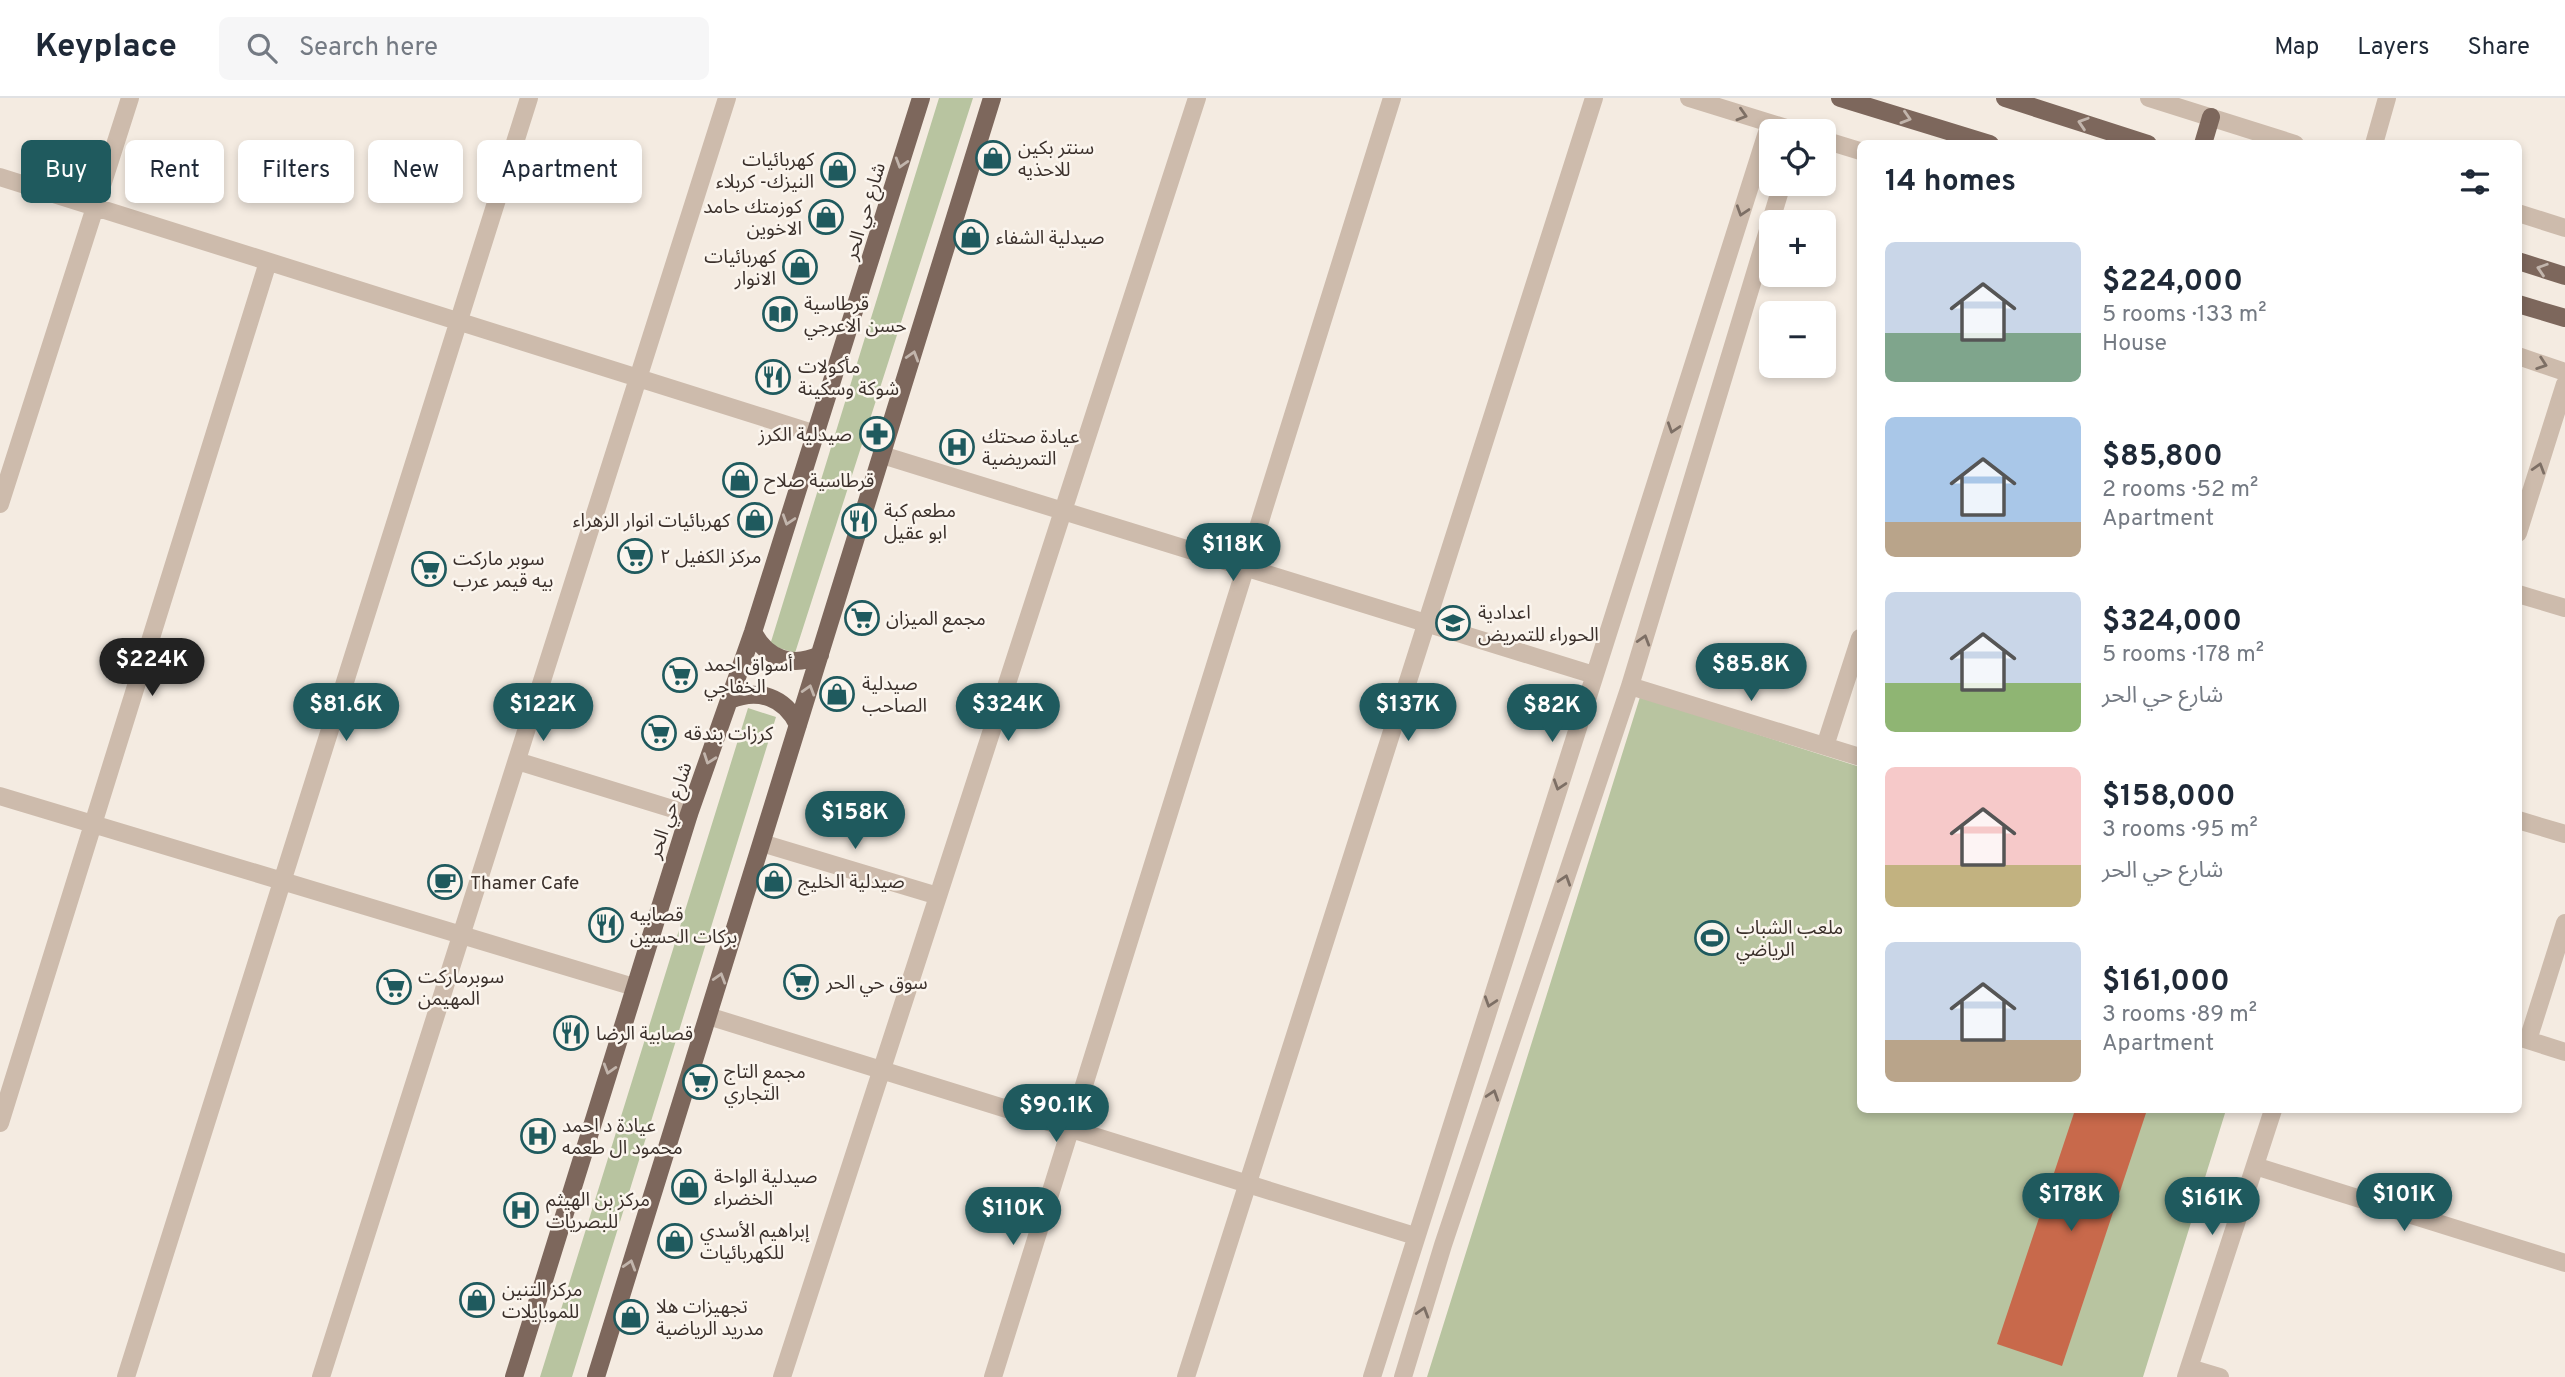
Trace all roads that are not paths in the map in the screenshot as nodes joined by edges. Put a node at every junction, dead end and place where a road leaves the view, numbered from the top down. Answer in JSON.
{"nodes":[{"id":1,"x":130,"y":98,"type":"edge"},
{"id":2,"x":529,"y":98,"type":"edge"},
{"id":3,"x":727,"y":98,"type":"edge"},
{"id":4,"x":921,"y":98,"type":"edge"},
{"id":5,"x":992,"y":98,"type":"edge"},
{"id":6,"x":1197,"y":98,"type":"edge"},
{"id":7,"x":1392,"y":98,"type":"edge"},
{"id":8,"x":1594,"y":98,"type":"edge"},
{"id":9,"x":1689,"y":98,"type":"edge"},
{"id":10,"x":1840,"y":98,"type":"edge"},
{"id":11,"x":2005,"y":98,"type":"edge"},
{"id":12,"x":2149,"y":98,"type":"edge"},
{"id":13,"x":2387,"y":98,"type":"edge"},
{"id":14,"x":2211,"y":117,"type":"junction"},
{"id":15,"x":1759,"y":120,"type":"edge"},
{"id":16,"x":1977,"y":140,"type":"edge"},
{"id":17,"x":2136,"y":140,"type":"edge"},
{"id":18,"x":2204,"y":140,"type":"edge"},
{"id":19,"x":2283,"y":140,"type":"edge"},
{"id":20,"x":2375,"y":140,"type":"edge"},
{"id":21,"x":1836,"y":144,"type":"edge"},
{"id":22,"x":1857,"y":150,"type":"edge"},
{"id":23,"x":1759,"y":158,"type":"edge"},
{"id":24,"x":0,"y":177,"type":"edge"},
{"id":25,"x":1779,"y":196,"type":"edge"},
{"id":26,"x":95,"y":207,"type":"junction"},
{"id":27,"x":2522,"y":215,"type":"edge"},
{"id":28,"x":2565,"y":228,"type":"edge"},
{"id":29,"x":268,"y":262,"type":"junction"},
{"id":30,"x":2522,"y":262,"type":"edge"},
{"id":31,"x":2565,"y":276,"type":"edge"},
{"id":32,"x":2522,"y":305,"type":"edge"},
{"id":33,"x":2565,"y":318,"type":"edge"},
{"id":34,"x":458,"y":321,"type":"junction"},
{"id":35,"x":2522,"y":357,"type":"edge"},
{"id":36,"x":2565,"y":372,"type":"edge"},
{"id":37,"x":638,"y":379,"type":"junction"},
{"id":38,"x":2565,"y":384,"type":"edge"},
{"id":39,"x":816,"y":434,"type":"junction"},
{"id":40,"x":882,"y":455,"type":"junction"},
{"id":41,"x":0,"y":504,"type":"edge"},
{"id":42,"x":1063,"y":510,"type":"junction"},
{"id":43,"x":2522,"y":520,"type":"edge"},
{"id":44,"x":1246,"y":567,"type":"junction"},
{"id":45,"x":2522,"y":595,"type":"edge"},
{"id":46,"x":2565,"y":608,"type":"edge"},
{"id":47,"x":1427,"y":623,"type":"junction"},
{"id":48,"x":753,"y":632,"type":"junction"},
{"id":49,"x":1857,"y":647,"type":"edge"},
{"id":50,"x":820,"y":656,"type":"junction"},
{"id":51,"x":1594,"y":675,"type":"junction"},
{"id":52,"x":1630,"y":686,"type":"junction"},
{"id":53,"x":730,"y":701,"type":"junction"},
{"id":54,"x":798,"y":725,"type":"junction"},
{"id":55,"x":1825,"y":746,"type":"junction"},
{"id":56,"x":1857,"y":756,"type":"edge"},
{"id":57,"x":517,"y":761,"type":"junction"},
{"id":58,"x":0,"y":796,"type":"edge"},
{"id":59,"x":689,"y":814,"type":"junction"},
{"id":60,"x":2522,"y":821,"type":"edge"},
{"id":61,"x":93,"y":824,"type":"junction"},
{"id":62,"x":2565,"y":834,"type":"edge"},
{"id":63,"x":762,"y":843,"type":"junction"},
{"id":64,"x":282,"y":881,"type":"junction"},
{"id":65,"x":938,"y":896,"type":"junction"},
{"id":66,"x":2565,"y":923,"type":"edge"},
{"id":67,"x":462,"y":935,"type":"junction"},
{"id":68,"x":634,"y":987,"type":"junction"},
{"id":69,"x":708,"y":1016,"type":"junction"},
{"id":70,"x":2523,"y":1039,"type":"edge"},
{"id":71,"x":2565,"y":1052,"type":"edge"},
{"id":72,"x":881,"y":1070,"type":"junction"},
{"id":73,"x":2272,"y":1113,"type":"edge"},
{"id":74,"x":0,"y":1123,"type":"edge"},
{"id":75,"x":1070,"y":1128,"type":"junction"},
{"id":76,"x":2255,"y":1166,"type":"junction"},
{"id":77,"x":1248,"y":1184,"type":"junction"},
{"id":78,"x":1415,"y":1236,"type":"junction"},
{"id":79,"x":2565,"y":1263,"type":"edge"},
{"id":80,"x":2188,"y":1372,"type":"edge"},
{"id":81,"x":126,"y":1377,"type":"edge"},
{"id":82,"x":321,"y":1377,"type":"edge"},
{"id":83,"x":514,"y":1377,"type":"edge"},
{"id":84,"x":596,"y":1377,"type":"edge"},
{"id":85,"x":782,"y":1377,"type":"edge"},
{"id":86,"x":993,"y":1377,"type":"edge"},
{"id":87,"x":1186,"y":1377,"type":"edge"},
{"id":88,"x":1373,"y":1377,"type":"edge"},
{"id":89,"x":1403,"y":1377,"type":"edge"},
{"id":90,"x":2220,"y":1377,"type":"edge"}],
"edges":[{"from":1,"to":26,"type":"street"},
{"from":2,"to":34,"type":"street"},
{"from":3,"to":37,"type":"street"},
{"from":4,"to":39,"type":"main road","name":"شارع حي الحر","one_way":true},
{"from":40,"to":5,"type":"main road","one_way":true},
{"from":6,"to":42,"type":"street"},
{"from":7,"to":44,"type":"street"},
{"from":8,"to":47,"type":"street"},
{"from":9,"to":15,"type":"street","one_way":true},
{"from":10,"to":16,"type":"main road","one_way":true},
{"from":17,"to":11,"type":"main road","one_way":true},
{"from":12,"to":14,"type":"street"},
{"from":13,"to":20,"type":"street"},
{"from":14,"to":18,"type":"main road"},
{"from":14,"to":19,"type":"street"},
{"from":21,"to":22,"type":"street"},
{"from":23,"to":51,"type":"street","one_way":true},
{"from":24,"to":26,"type":"street"},
{"from":52,"to":25,"type":"street","one_way":true},
{"from":26,"to":29,"type":"street"},
{"from":26,"to":41,"type":"street"},
{"from":27,"to":28,"type":"street"},
{"from":29,"to":34,"type":"street"},
{"from":29,"to":61,"type":"street"},
{"from":31,"to":30,"type":"main road","one_way":true},
{"from":32,"to":33,"type":"main road"},
{"from":34,"to":37,"type":"street"},
{"from":34,"to":64,"type":"street"},
{"from":35,"to":36,"type":"street","one_way":true},
{"from":37,"to":39,"type":"street"},
{"from":37,"to":57,"type":"street"},
{"from":43,"to":38,"type":"street","one_way":true},
{"from":39,"to":48,"type":"main road","name":"شارع حي الحر","one_way":true},
{"from":40,"to":42,"type":"street"},
{"from":40,"to":50,"type":"main road"},
{"from":42,"to":44,"type":"street"},
{"from":42,"to":65,"type":"street"},
{"from":44,"to":47,"type":"street"},
{"from":44,"to":75,"type":"street"},
{"from":45,"to":46,"type":"street"},
{"from":47,"to":51,"type":"street"},
{"from":47,"to":77,"type":"street"},
{"from":48,"to":50,"type":"main road"},
{"from":48,"to":53,"type":"main road","name":"شارع حي الحر"},
{"from":49,"to":55,"type":"street"},
{"from":54,"to":50,"type":"main road","one_way":true},
{"from":51,"to":78,"type":"street","one_way":true},
{"from":52,"to":55,"type":"street"},
{"from":89,"to":52,"type":"street","one_way":true},
{"from":53,"to":54,"type":"main road"},
{"from":53,"to":59,"type":"main road","name":"شارع حي الحر","one_way":true},
{"from":54,"to":63,"type":"main road"},
{"from":55,"to":56,"type":"street"},
{"from":57,"to":59,"type":"street"},
{"from":57,"to":67,"type":"street"},
{"from":58,"to":61,"type":"street"},
{"from":59,"to":68,"type":"main road","name":"شارع حي الحر"},
{"from":60,"to":62,"type":"street"},
{"from":61,"to":64,"type":"street"},
{"from":61,"to":74,"type":"street"},
{"from":63,"to":65,"type":"street"},
{"from":69,"to":63,"type":"main road","one_way":true},
{"from":64,"to":67,"type":"street"},
{"from":64,"to":81,"type":"street"},
{"from":65,"to":72,"type":"street"},
{"from":66,"to":70,"type":"street"},
{"from":67,"to":68,"type":"street"},
{"from":67,"to":82,"type":"street"},
{"from":68,"to":83,"type":"main road","name":"شارع حي الحر","one_way":true},
{"from":69,"to":72,"type":"street"},
{"from":84,"to":69,"type":"main road","one_way":true},
{"from":70,"to":71,"type":"street"},
{"from":72,"to":75,"type":"street"},
{"from":72,"to":85,"type":"street"},
{"from":73,"to":76,"type":"street"},
{"from":75,"to":77,"type":"street"},
{"from":75,"to":86,"type":"street"},
{"from":76,"to":79,"type":"street"},
{"from":76,"to":80,"type":"street"},
{"from":77,"to":78,"type":"street"},
{"from":77,"to":87,"type":"street"},
{"from":78,"to":88,"type":"street"},
{"from":80,"to":90,"type":"street"}]}
